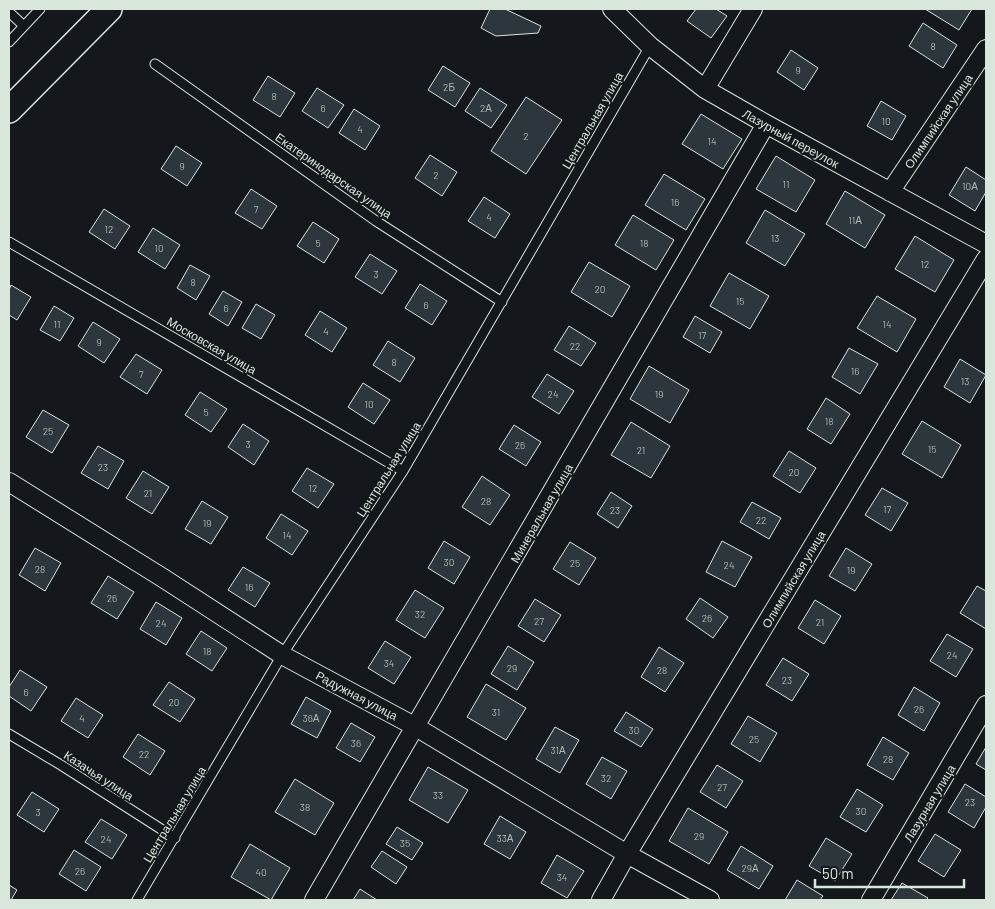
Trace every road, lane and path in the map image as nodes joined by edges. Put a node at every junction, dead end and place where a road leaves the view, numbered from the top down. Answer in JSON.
{"nodes":[{"id":1,"x":40,"y":9,"type":"edge"},
{"id":2,"x":109,"y":9,"type":"edge"},
{"id":3,"x":612,"y":9,"type":"edge"},
{"id":4,"x":753,"y":9,"type":"edge"},
{"id":5,"x":9,"y":12,"type":"edge"},
{"id":6,"x":24,"y":26,"type":"junction"},
{"id":7,"x":9,"y":42,"type":"edge"},
{"id":8,"x":650,"y":46,"type":"junction"},
{"id":9,"x":986,"y":49,"type":"edge"},
{"id":10,"x":155,"y":64,"type":"dead end"},
{"id":11,"x":705,"y":89,"type":"junction"},
{"id":12,"x":9,"y":110,"type":"edge"},
{"id":13,"x":766,"y":124,"type":"junction"},
{"id":14,"x":890,"y":192,"type":"junction"},
{"id":15,"x":9,"y":242,"type":"edge"},
{"id":16,"x":986,"y":244,"type":"edge"},
{"id":17,"x":986,"y":259,"type":"edge"},
{"id":18,"x":502,"y":302,"type":"junction"},
{"id":19,"x":404,"y":470,"type":"junction"},
{"id":20,"x":9,"y":482,"type":"edge"},
{"id":21,"x":282,"y":655,"type":"junction"},
{"id":22,"x":986,"y":705,"type":"edge"},
{"id":23,"x":416,"y":727,"type":"junction"},
{"id":24,"x":9,"y":734,"type":"edge"},
{"id":25,"x":174,"y":838,"type":"junction"},
{"id":26,"x":628,"y":854,"type":"junction"},
{"id":27,"x":137,"y":900,"type":"edge"},
{"id":28,"x":314,"y":900,"type":"edge"},
{"id":29,"x":601,"y":900,"type":"edge"},
{"id":30,"x":710,"y":900,"type":"edge"},
{"id":31,"x":871,"y":900,"type":"edge"}],
"edges":[{"from":1,"to":6,"type":"lane"},
{"from":2,"to":12,"type":"street"},
{"from":3,"to":8,"type":"street","name":"Лазурный переулок"},
{"from":4,"to":11,"type":"street"},
{"from":5,"to":6,"type":"lane"},
{"from":6,"to":7,"type":"lane"},
{"from":8,"to":11,"type":"street","name":"Лазурный переулок"},
{"from":8,"to":18,"type":"lane","name":"Центральная улица"},
{"from":9,"to":14,"type":"street","name":"Олимпийская улица"},
{"from":10,"to":18,"type":"lane","name":"Екатеринодарская улица"},
{"from":11,"to":13,"type":"street","name":"Лазурный переулок"},
{"from":13,"to":14,"type":"street","name":"Лазурный переулок"},
{"from":13,"to":23,"type":"street","name":"Минеральная улица"},
{"from":14,"to":16,"type":"street","name":"Лазурный переулок"},
{"from":15,"to":19,"type":"lane","name":"Московская улица"},
{"from":17,"to":26,"type":"street","name":"Олимпийская улица"},
{"from":18,"to":19,"type":"lane","name":"Центральная улица"},
{"from":19,"to":21,"type":"lane","name":"Центральная улица"},
{"from":20,"to":21,"type":"street","name":"Радужная улица"},
{"from":21,"to":23,"type":"street","name":"Радужная улица"},
{"from":21,"to":25,"type":"lane","name":"Центральная улица"},
{"from":22,"to":31,"type":"street","name":"Лазурная улица"},
{"from":23,"to":26,"type":"street","name":"Радужная улица"},
{"from":23,"to":28,"type":"street","name":"Минеральная улица"},
{"from":24,"to":25,"type":"lane","name":"Казачья улица"},
{"from":25,"to":27,"type":"lane","name":"Центральная улица"},
{"from":26,"to":29,"type":"street","name":"Олимпийская улица"},
{"from":26,"to":30,"type":"street","name":"Радужная улица"}]}
